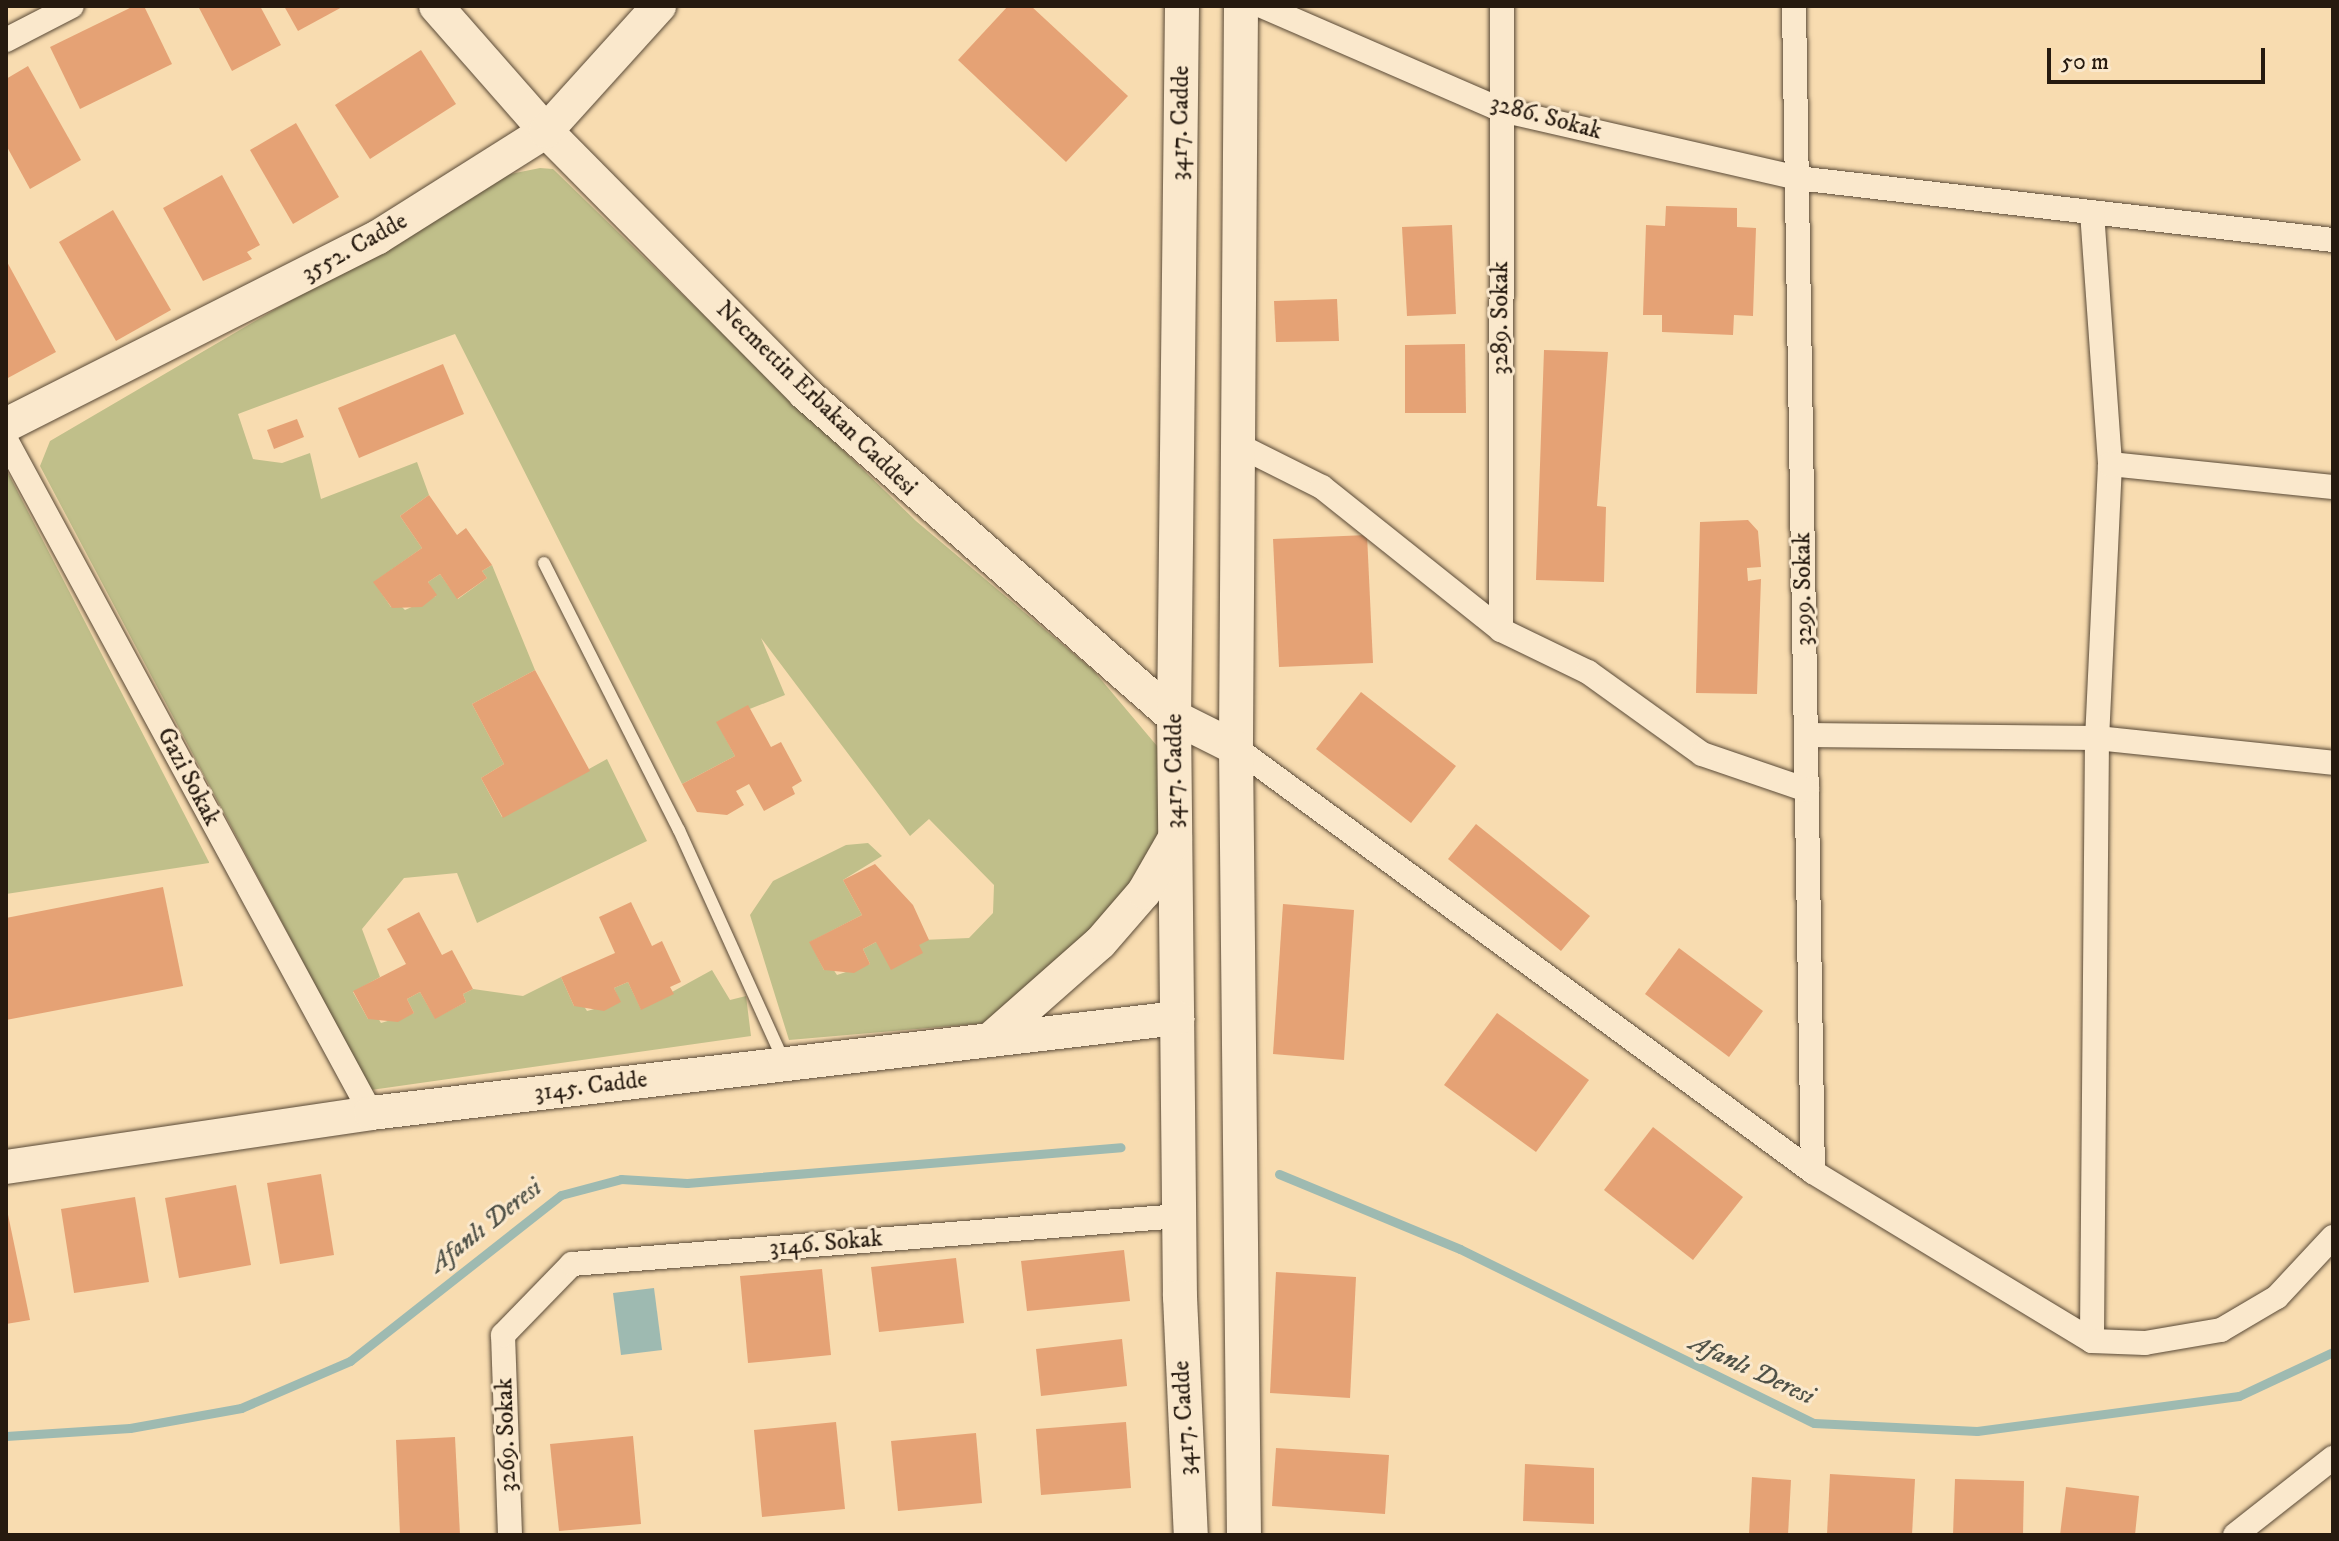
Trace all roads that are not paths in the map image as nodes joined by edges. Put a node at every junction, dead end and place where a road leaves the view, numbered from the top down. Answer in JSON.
{"nodes":[{"id":1,"x":72,"y":6,"type":"edge"},
{"id":2,"x":436,"y":6,"type":"edge"},
{"id":3,"x":659,"y":6,"type":"edge"},
{"id":4,"x":1182,"y":6,"type":"edge"},
{"id":5,"x":1241,"y":6,"type":"edge"},
{"id":6,"x":1262,"y":6,"type":"edge"},
{"id":7,"x":1502,"y":6,"type":"edge"},
{"id":8,"x":1794,"y":6,"type":"edge"},
{"id":9,"x":6,"y":40,"type":"edge"},
{"id":10,"x":1501,"y":110,"type":"junction"},
{"id":11,"x":546,"y":131,"type":"junction"},
{"id":12,"x":1797,"y":178,"type":"junction"},
{"id":13,"x":2092,"y":212,"type":"junction"},
{"id":14,"x":2333,"y":240,"type":"edge"},
{"id":15,"x":6,"y":425,"type":"edge"},
{"id":16,"x":6,"y":440,"type":"edge"},
{"id":17,"x":1238,"y":445,"type":"junction"},
{"id":18,"x":2110,"y":464,"type":"junction"},
{"id":19,"x":2333,"y":487,"type":"edge"},
{"id":20,"x":544,"y":563,"type":"dead end"},
{"id":21,"x":1501,"y":630,"type":"junction"},
{"id":22,"x":1174,"y":717,"type":"junction"},
{"id":23,"x":1806,"y":735,"type":"junction"},
{"id":24,"x":2097,"y":738,"type":"junction"},
{"id":25,"x":1236,"y":748,"type":"junction"},
{"id":26,"x":2333,"y":763,"type":"edge"},
{"id":27,"x":1807,"y":790,"type":"junction"},
{"id":28,"x":1175,"y":837,"type":"junction"},
{"id":29,"x":1177,"y":1018,"type":"junction"},
{"id":30,"x":989,"y":1040,"type":"junction"},
{"id":31,"x":785,"y":1064,"type":"junction"},
{"id":32,"x":371,"y":1113,"type":"junction"},
{"id":33,"x":6,"y":1167,"type":"edge"},
{"id":34,"x":1813,"y":1172,"type":"junction"},
{"id":35,"x":1179,"y":1216,"type":"junction"},
{"id":36,"x":2333,"y":1237,"type":"edge"},
{"id":37,"x":503,"y":1335,"type":"joint"},
{"id":38,"x":2092,"y":1341,"type":"junction"},
{"id":39,"x":2333,"y":1458,"type":"edge"},
{"id":40,"x":510,"y":1535,"type":"edge"},
{"id":41,"x":1192,"y":1535,"type":"edge"},
{"id":42,"x":1244,"y":1535,"type":"edge"},
{"id":43,"x":2235,"y":1535,"type":"edge"}],
"edges":[{"from":1,"to":9,"type":"street"},
{"from":2,"to":11,"type":"street","name":"Necmettin Erbakan Caddesi"},
{"from":3,"to":11,"type":"street","name":"3552. Cadde"},
{"from":4,"to":22,"type":"street","name":"3417. Cadde"},
{"from":5,"to":17,"type":"street"},
{"from":6,"to":10,"type":"street","name":"3286. Sokak"},
{"from":7,"to":10,"type":"street","name":"3289. Sokak"},
{"from":8,"to":12,"type":"street","name":"3299. Sokak"},
{"from":10,"to":12,"type":"street","name":"3286. Sokak"},
{"from":10,"to":21,"type":"street","name":"3289. Sokak"},
{"from":11,"to":15,"type":"street","name":"3552. Cadde"},
{"from":11,"to":22,"type":"street","name":"Necmettin Erbakan Caddesi"},
{"from":12,"to":13,"type":"street","name":"3286. Sokak"},
{"from":12,"to":23,"type":"street","name":"3299. Sokak"},
{"from":13,"to":14,"type":"street","name":"3286. Sokak"},
{"from":13,"to":18,"type":"street"},
{"from":16,"to":32,"type":"street","name":"Gazi Sokak"},
{"from":17,"to":21,"type":"street"},
{"from":17,"to":25,"type":"street"},
{"from":18,"to":19,"type":"street"},
{"from":18,"to":24,"type":"street"},
{"from":20,"to":31,"type":"lane"},
{"from":21,"to":27,"type":"street"},
{"from":22,"to":25,"type":"street","name":"Necmettin Erbakan Caddesi"},
{"from":22,"to":28,"type":"street","name":"3417. Cadde"},
{"from":23,"to":24,"type":"street"},
{"from":23,"to":27,"type":"street","name":"3299. Sokak"},
{"from":24,"to":26,"type":"street"},
{"from":24,"to":38,"type":"street"},
{"from":25,"to":34,"type":"street"},
{"from":25,"to":42,"type":"street"},
{"from":27,"to":34,"type":"street","name":"3299. Sokak"},
{"from":28,"to":29,"type":"street","name":"3417. Cadde"},
{"from":28,"to":30,"type":"street"},
{"from":29,"to":30,"type":"street","name":"3145. Cadde"},
{"from":29,"to":35,"type":"street","name":"3417. Cadde"},
{"from":30,"to":31,"type":"street","name":"3145. Cadde"},
{"from":31,"to":32,"type":"street","name":"3145. Cadde"},
{"from":32,"to":33,"type":"street","name":"3145. Cadde"},
{"from":34,"to":38,"type":"street"},
{"from":35,"to":37,"type":"street","name":"3146. Sokak"},
{"from":35,"to":41,"type":"street","name":"3417. Cadde"},
{"from":36,"to":38,"type":"street"},
{"from":37,"to":40,"type":"street","name":"3269. Sokak"},
{"from":39,"to":43,"type":"street"}]}
